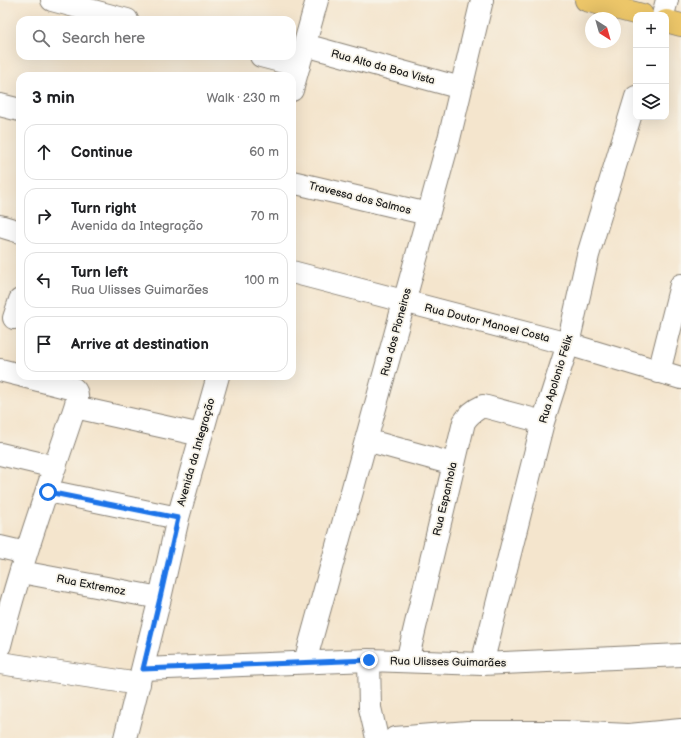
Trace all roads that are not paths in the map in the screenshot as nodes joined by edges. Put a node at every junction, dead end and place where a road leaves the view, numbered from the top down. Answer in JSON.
{"nodes":[{"id":1,"x":52,"y":0,"type":"edge"},
{"id":2,"x":317,"y":0,"type":"edge"},
{"id":3,"x":482,"y":0,"type":"edge"},
{"id":4,"x":586,"y":0,"type":"edge"},
{"id":5,"x":667,"y":0,"type":"edge"},
{"id":6,"x":663,"y":12,"type":"edge"},
{"id":7,"x":633,"y":13,"type":"edge"},
{"id":8,"x":112,"y":16,"type":"edge"},
{"id":9,"x":669,"y":22,"type":"edge"},
{"id":10,"x":681,"y":25,"type":"edge"},
{"id":11,"x":305,"y":46,"type":"junction"},
{"id":12,"x":276,"y":60,"type":"edge"},
{"id":13,"x":299,"y":66,"type":"junction"},
{"id":14,"x":296,"y":76,"type":"edge"},
{"id":15,"x":460,"y":88,"type":"junction"},
{"id":16,"x":0,"y":105,"type":"edge"},
{"id":17,"x":633,"y":106,"type":"edge"},
{"id":18,"x":16,"y":109,"type":"edge"},
{"id":19,"x":296,"y":183,"type":"edge"},
{"id":20,"x":428,"y":214,"type":"junction"},
{"id":21,"x":0,"y":226,"type":"edge"},
{"id":22,"x":16,"y":231,"type":"edge"},
{"id":23,"x":296,"y":273,"type":"edge"},
{"id":24,"x":681,"y":285,"type":"edge"},
{"id":25,"x":405,"y":302,"type":"junction"},
{"id":26,"x":568,"y":344,"type":"junction"},
{"id":27,"x":0,"y":370,"type":"edge"},
{"id":28,"x":659,"y":372,"type":"junction"},
{"id":29,"x":16,"y":375,"type":"edge"},
{"id":30,"x":681,"y":378,"type":"edge"},
{"id":31,"x":37,"y":380,"type":"edge"},
{"id":32,"x":217,"y":380,"type":"edge"},
{"id":33,"x":76,"y":401,"type":"junction"},
{"id":34,"x":543,"y":422,"type":"junction"},
{"id":35,"x":201,"y":435,"type":"junction"},
{"id":36,"x":366,"y":440,"type":"junction"},
{"id":37,"x":0,"y":454,"type":"edge"},
{"id":38,"x":453,"y":464,"type":"junction"},
{"id":39,"x":55,"y":467,"type":"junction"},
{"id":40,"x":48,"y":492,"type":"junction"},
{"id":41,"x":178,"y":518,"type":"junction"},
{"id":42,"x":0,"y":547,"type":"edge"},
{"id":43,"x":24,"y":563,"type":"junction"},
{"id":44,"x":160,"y":598,"type":"junction"},
{"id":45,"x":1,"y":638,"type":"edge"},
{"id":46,"x":681,"y":656,"type":"edge"},
{"id":47,"x":369,"y":660,"type":"junction"},
{"id":48,"x":305,"y":662,"type":"junction"},
{"id":49,"x":407,"y":662,"type":"junction"},
{"id":50,"x":0,"y":663,"type":"edge"},
{"id":51,"x":482,"y":664,"type":"junction"},
{"id":52,"x":141,"y":676,"type":"junction"},
{"id":53,"x":672,"y":733,"type":"edge"},
{"id":54,"x":125,"y":738,"type":"edge"},
{"id":55,"x":377,"y":738,"type":"edge"},
{"id":56,"x":395,"y":738,"type":"edge"}],
"edges":[{"from":1,"to":8,"type":"street"},
{"from":2,"to":11,"type":"street"},
{"from":3,"to":15,"type":"street","name":"Rua dos Pioneiros"},
{"from":4,"to":7,"type":"main road"},
{"from":5,"to":6,"type":"street"},
{"from":9,"to":10,"type":"main road"},
{"from":11,"to":13,"type":"street"},
{"from":11,"to":15,"type":"street","name":"Rua Alto da Boa Vista"},
{"from":12,"to":13,"type":"street"},
{"from":13,"to":14,"type":"street"},
{"from":15,"to":20,"type":"street","name":"Rua dos Pioneiros"},
{"from":16,"to":18,"type":"street"},
{"from":17,"to":26,"type":"street","name":"Rua Apolonio Félix"},
{"from":19,"to":20,"type":"street","name":"Travessa dos Salmos"},
{"from":20,"to":25,"type":"street","name":"Rua dos Pioneiros"},
{"from":21,"to":22,"type":"street"},
{"from":23,"to":25,"type":"street","name":"Rua Doutor Manoel Costa"},
{"from":24,"to":28,"type":"street"},
{"from":25,"to":26,"type":"street","name":"Rua Doutor Manoel Costa"},
{"from":25,"to":36,"type":"street","name":"Rua dos Pioneiros"},
{"from":26,"to":28,"type":"street","name":"Rua Doutor Manoel Costa"},
{"from":26,"to":34,"type":"street","name":"Rua Apolonio Félix"},
{"from":27,"to":29,"type":"street"},
{"from":28,"to":30,"type":"street","name":"Rua Doutor Manoel Costa"},
{"from":31,"to":33,"type":"street"},
{"from":32,"to":35,"type":"street","name":"Avenida da Integração"},
{"from":33,"to":35,"type":"street"},
{"from":33,"to":39,"type":"street"},
{"from":34,"to":38,"type":"street","name":"Rua Espanhola"},
{"from":34,"to":51,"type":"street","name":"Rua Apolonio Félix"},
{"from":35,"to":41,"type":"street","name":"Avenida da Integração"},
{"from":36,"to":38,"type":"street"},
{"from":36,"to":48,"type":"street","name":"Rua dos Pioneiros"},
{"from":37,"to":39,"type":"street"},
{"from":38,"to":49,"type":"street","name":"Rua Espanhola"},
{"from":39,"to":40,"type":"street"},
{"from":40,"to":41,"type":"street"},
{"from":40,"to":43,"type":"street"},
{"from":41,"to":44,"type":"street","name":"Avenida da Integração"},
{"from":42,"to":43,"type":"street","name":"Rua Extremoz"},
{"from":43,"to":44,"type":"street","name":"Rua Extremoz"},
{"from":43,"to":45,"type":"street"},
{"from":44,"to":52,"type":"street","name":"Avenida da Integração"},
{"from":46,"to":51,"type":"street","name":"Rua Ulisses Guimarães"},
{"from":47,"to":48,"type":"street","name":"Rua Ulisses Guimarães"},
{"from":47,"to":49,"type":"street","name":"Rua Ulisses Guimarães"},
{"from":47,"to":55,"type":"street"},
{"from":48,"to":52,"type":"street","name":"Rua Ulisses Guimarães"},
{"from":49,"to":51,"type":"street","name":"Rua Ulisses Guimarães"},
{"from":50,"to":52,"type":"street","name":"Rua Ulisses Guimarães"},
{"from":52,"to":54,"type":"street","name":"Avenida da Integração"},
{"from":53,"to":56,"type":"street"}]}
